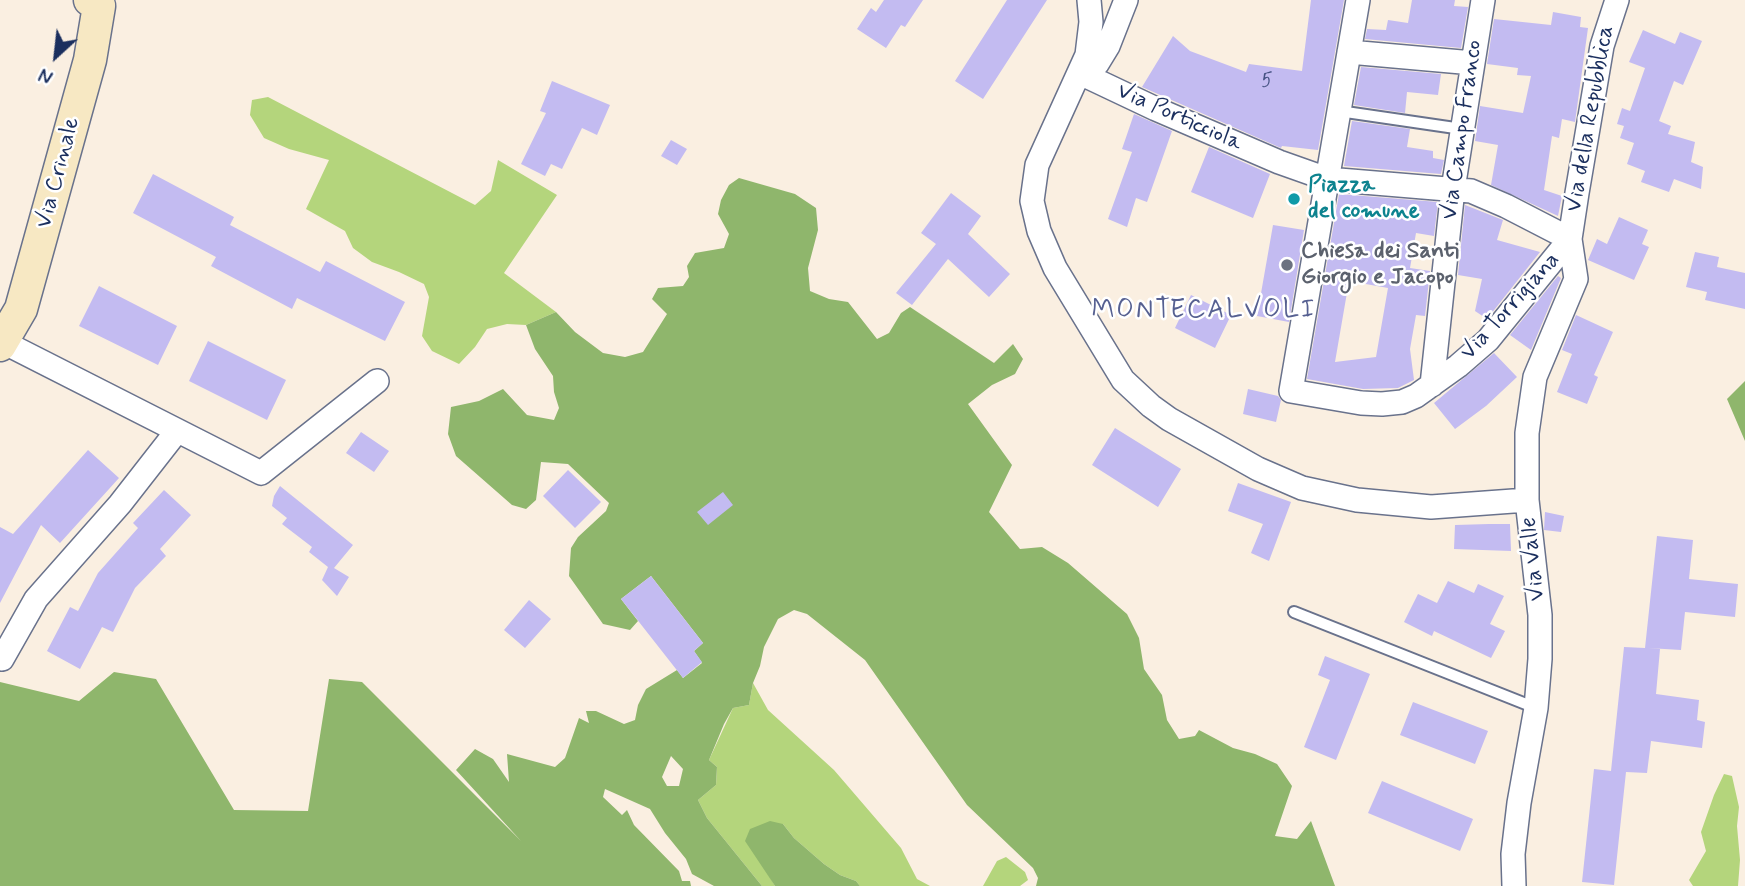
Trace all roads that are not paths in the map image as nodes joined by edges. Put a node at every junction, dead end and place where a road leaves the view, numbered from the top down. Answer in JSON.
{"nodes":[{"id":1,"x":1089,"y":0,"type":"edge"},
{"id":2,"x":1126,"y":0,"type":"edge"},
{"id":3,"x":1358,"y":0,"type":"edge"},
{"id":4,"x":1483,"y":0,"type":"edge"},
{"id":5,"x":1617,"y":0,"type":"edge"},
{"id":6,"x":98,"y":2,"type":"edge"},
{"id":7,"x":1349,"y":52,"type":"junction"},
{"id":8,"x":1473,"y":63,"type":"junction"},
{"id":9,"x":1080,"y":73,"type":"junction"},
{"id":10,"x":1339,"y":111,"type":"junction"},
{"id":11,"x":1462,"y":129,"type":"junction"},
{"id":12,"x":1327,"y":179,"type":"junction"},
{"id":13,"x":1453,"y":189,"type":"junction"},
{"id":14,"x":1570,"y":239,"type":"junction"},
{"id":15,"x":1,"y":344,"type":"edge"},
{"id":16,"x":377,"y":381,"type":"dead end"},
{"id":17,"x":1432,"y":385,"type":"junction"},
{"id":18,"x":177,"y":431,"type":"junction"},
{"id":19,"x":1527,"y":499,"type":"junction"},
{"id":20,"x":1294,"y":612,"type":"dead end"},
{"id":21,"x":2,"y":659,"type":"dead end"},
{"id":22,"x":1536,"y":708,"type":"junction"},
{"id":23,"x":1514,"y":886,"type":"edge"}],
"edges":[{"from":1,"to":9,"type":"street"},
{"from":2,"to":9,"type":"street"},
{"from":3,"to":7,"type":"street"},
{"from":4,"to":8,"type":"street","name":"Via Campo Franco"},
{"from":5,"to":14,"type":"street","name":"Via della Repubblica"},
{"from":6,"to":15,"type":"street","name":"Via Crinale"},
{"from":7,"to":8,"type":"street"},
{"from":7,"to":10,"type":"street"},
{"from":8,"to":11,"type":"street","name":"Via Campo Franco"},
{"from":9,"to":12,"type":"street","name":"Via Porticciola"},
{"from":9,"to":19,"type":"street"},
{"from":10,"to":11,"type":"lane"},
{"from":10,"to":12,"type":"street"},
{"from":11,"to":13,"type":"street","name":"Via Campo Franco"},
{"from":12,"to":13,"type":"street"},
{"from":12,"to":17,"type":"street","name":"Via Torrigiana"},
{"from":13,"to":14,"type":"street"},
{"from":13,"to":17,"type":"street","name":"Via Campo Franco"},
{"from":14,"to":17,"type":"street","name":"Via Torrigiana"},
{"from":14,"to":19,"type":"street","name":"Via Valle"},
{"from":15,"to":18,"type":"street"},
{"from":16,"to":18,"type":"street"},
{"from":18,"to":21,"type":"street"},
{"from":19,"to":22,"type":"street","name":"Via Valle"},
{"from":20,"to":22,"type":"lane"},
{"from":22,"to":23,"type":"street","name":"Via Valle"}]}
